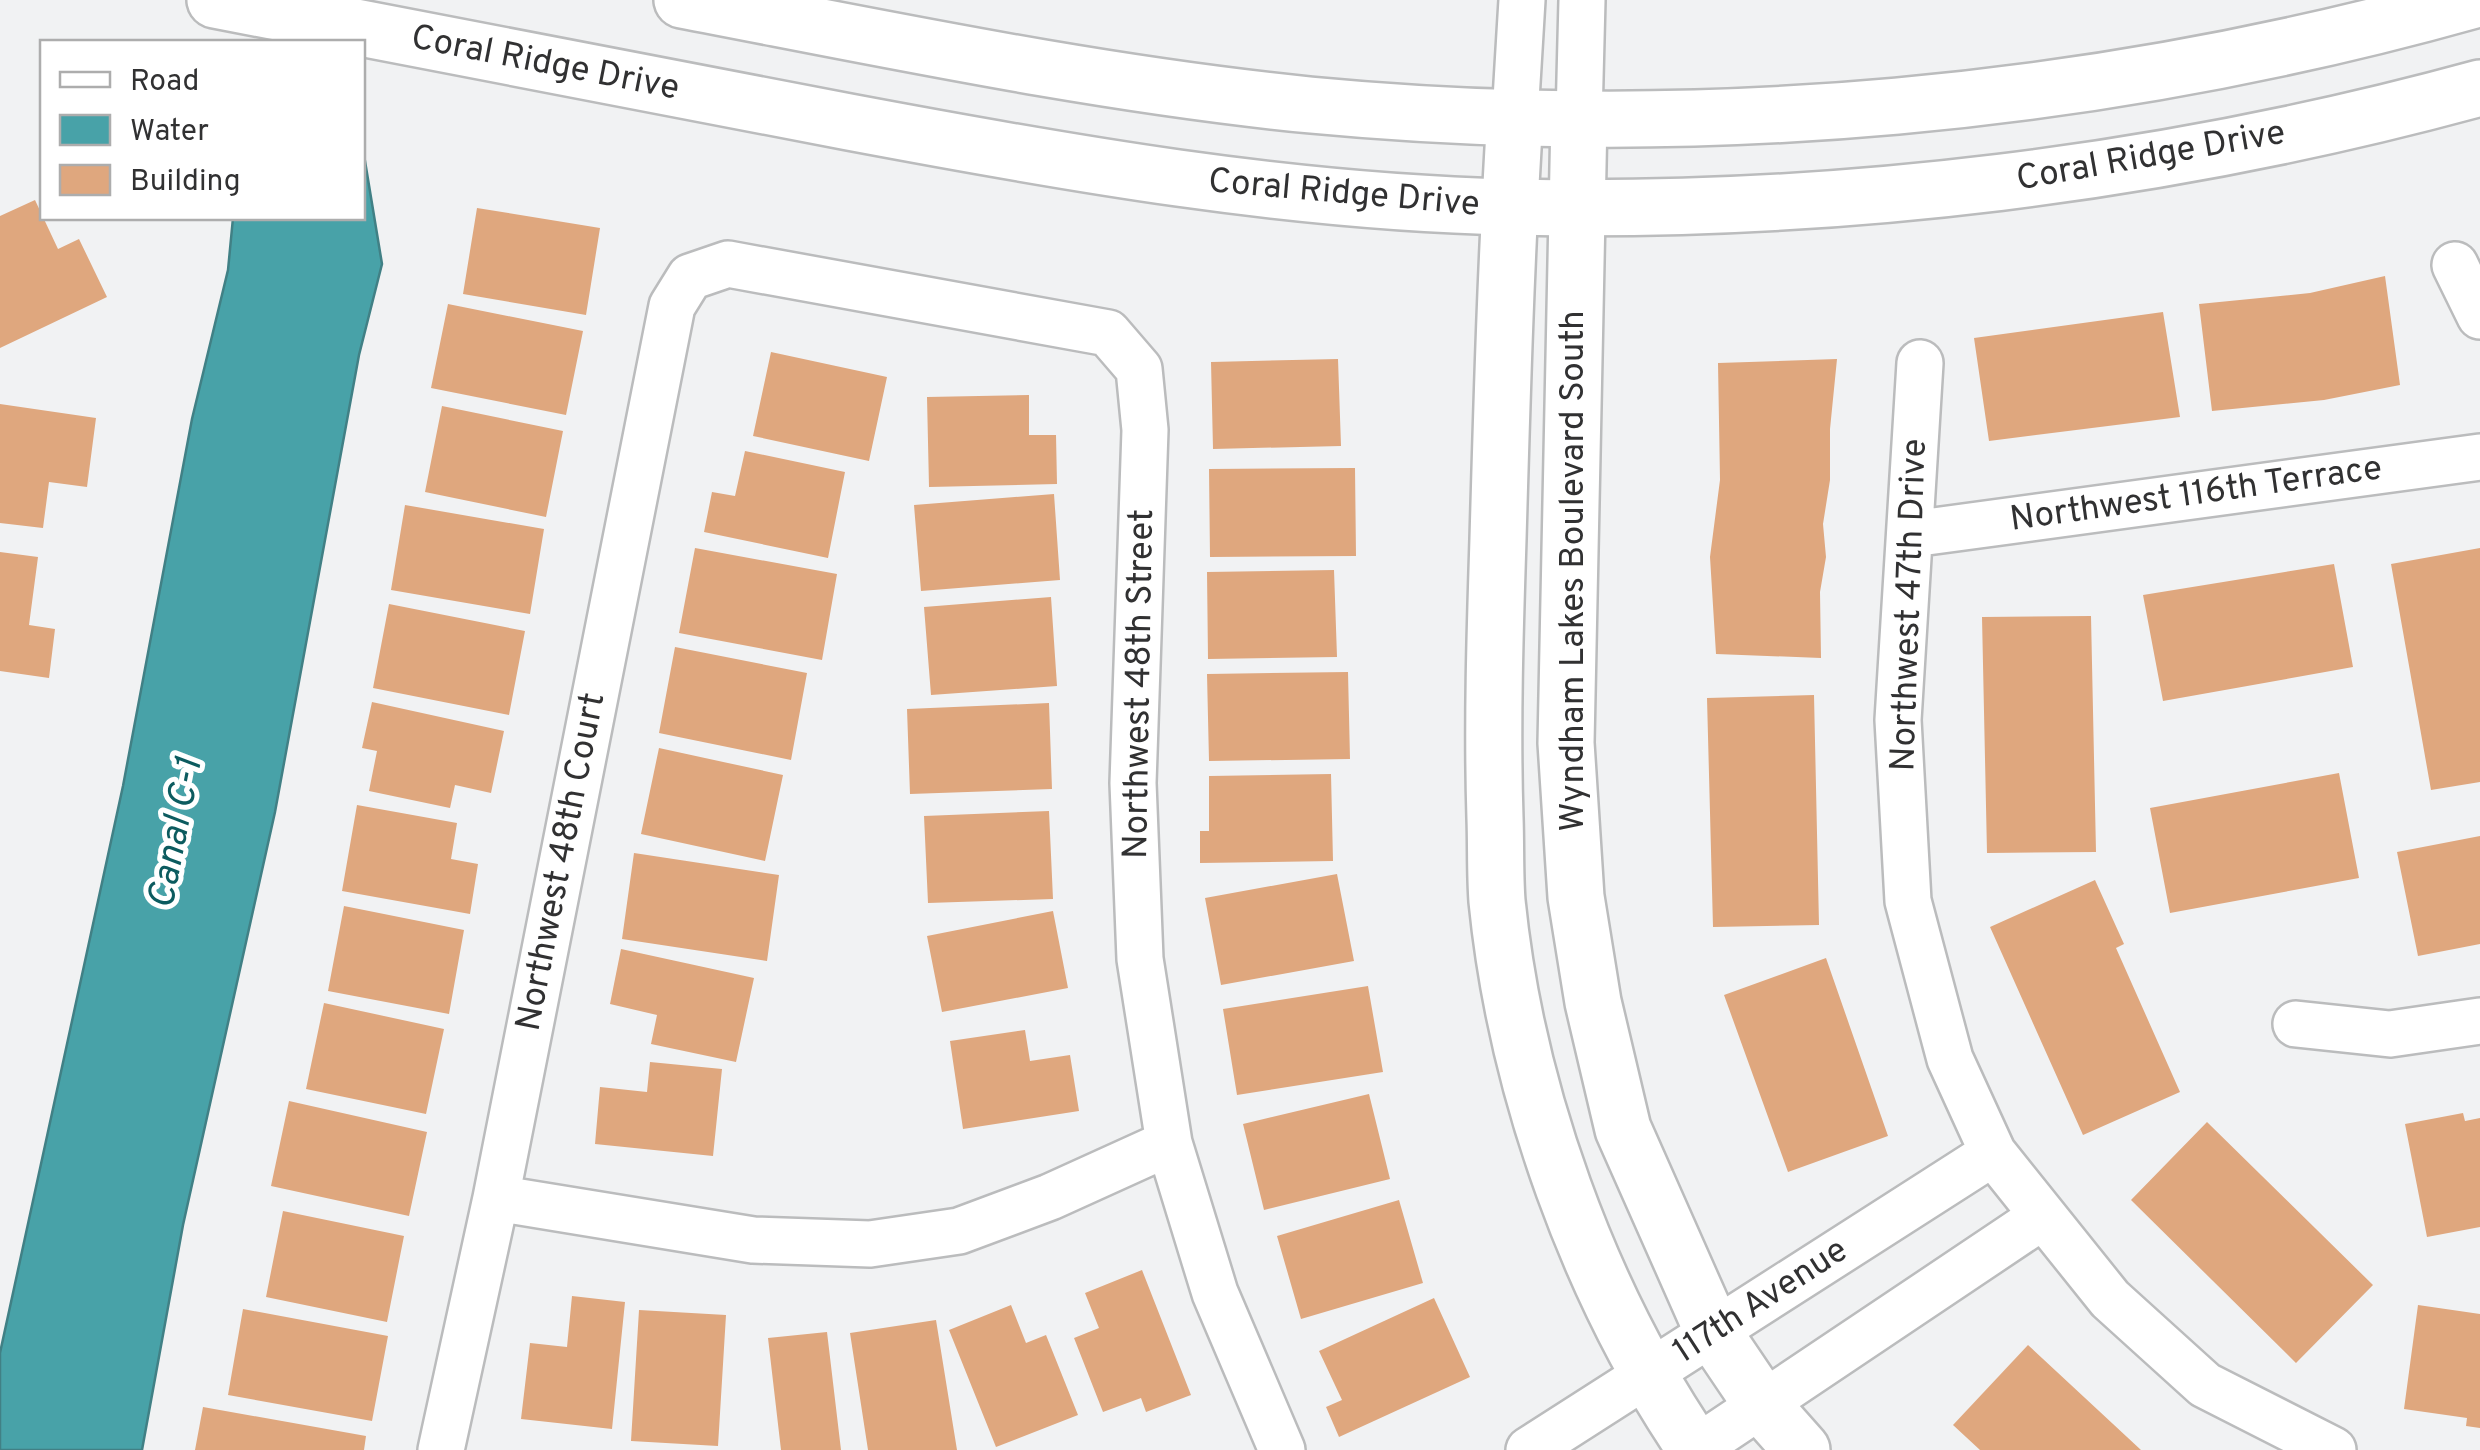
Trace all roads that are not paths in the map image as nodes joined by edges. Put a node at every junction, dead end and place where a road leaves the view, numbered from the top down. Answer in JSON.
{"nodes":[{"id":1,"x":215,"y":0,"type":"edge"},
{"id":2,"x":682,"y":0,"type":"edge"},
{"id":3,"x":1522,"y":0,"type":"edge"},
{"id":4,"x":1582,"y":0,"type":"edge"},
{"id":5,"x":2474,"y":0,"type":"edge"},
{"id":6,"x":2480,"y":88,"type":"edge"},
{"id":7,"x":1515,"y":116,"type":"junction"},
{"id":8,"x":1579,"y":118,"type":"junction"},
{"id":9,"x":1577,"y":206,"type":"junction"},
{"id":10,"x":1510,"y":207,"type":"junction"},
{"id":11,"x":2455,"y":265,"type":"dead end"},
{"id":12,"x":690,"y":277,"type":"joint"},
{"id":13,"x":2480,"y":316,"type":"edge"},
{"id":14,"x":1920,"y":363,"type":"dead end"},
{"id":15,"x":2480,"y":457,"type":"edge"},
{"id":16,"x":1912,"y":534,"type":"junction"},
{"id":17,"x":2480,"y":1021,"type":"edge"},
{"id":18,"x":2296,"y":1024,"type":"dead end"},
{"id":19,"x":1170,"y":1143,"type":"junction"},
{"id":20,"x":1993,"y":1152,"type":"junction"},
{"id":21,"x":496,"y":1198,"type":"junction"},
{"id":22,"x":2043,"y":1216,"type":"junction"},
{"id":23,"x":1713,"y":1332,"type":"junction"},
{"id":24,"x":1647,"y":1376,"type":"junction"},
{"id":25,"x":1763,"y":1406,"type":"junction"},
{"id":26,"x":440,"y":1450,"type":"edge"},
{"id":27,"x":1282,"y":1450,"type":"edge"},
{"id":28,"x":1529,"y":1450,"type":"edge"},
{"id":29,"x":1695,"y":1450,"type":"edge"},
{"id":30,"x":1802,"y":1450,"type":"edge"},
{"id":31,"x":2333,"y":1450,"type":"edge"}],
"edges":[{"from":1,"to":10,"type":"main road","name":"Coral Ridge Drive"},
{"from":2,"to":7,"type":"main road"},
{"from":3,"to":7,"type":"street"},
{"from":4,"to":8,"type":"street"},
{"from":5,"to":8,"type":"main road"},
{"from":6,"to":9,"type":"main road","name":"Coral Ridge Drive"},
{"from":7,"to":8,"type":"main road"},
{"from":7,"to":10,"type":"main road","name":"Wyndham Lakes Boulevard South"},
{"from":8,"to":9,"type":"main road","name":"Wyndham Lakes Boulevard South"},
{"from":9,"to":10,"type":"main road","name":"Coral Ridge Drive"},
{"from":9,"to":23,"type":"main road","name":"Wyndham Lakes Boulevard South"},
{"from":10,"to":24,"type":"main road","name":"Wyndham Lakes Boulevard South"},
{"from":11,"to":13,"type":"street"},
{"from":12,"to":19,"type":"street","name":"Northwest 48th Street"},
{"from":12,"to":21,"type":"street","name":"Northwest 48th Court"},
{"from":14,"to":16,"type":"street","name":"Northwest 47th Drive"},
{"from":15,"to":16,"type":"street","name":"Northwest 116th Terrace"},
{"from":16,"to":20,"type":"street","name":"Northwest 47th Drive"},
{"from":17,"to":18,"type":"street"},
{"from":19,"to":21,"type":"street"},
{"from":19,"to":27,"type":"street","name":"Northwest 48th Street"},
{"from":20,"to":22,"type":"street","name":"Northwest 47th Drive"},
{"from":20,"to":23,"type":"street","name":"117th Avenue"},
{"from":21,"to":26,"type":"street","name":"Northwest 48th Court"},
{"from":22,"to":25,"type":"street"},
{"from":22,"to":31,"type":"street","name":"Northwest 47th Drive"},
{"from":23,"to":24,"type":"street","name":"117th Avenue"},
{"from":23,"to":25,"type":"main road","name":"Wyndham Lakes Boulevard South"},
{"from":24,"to":28,"type":"street","name":"117th Avenue"},
{"from":24,"to":29,"type":"main road","name":"Wyndham Lakes Boulevard South"},
{"from":25,"to":29,"type":"street"},
{"from":25,"to":30,"type":"main road","name":"Wyndham Lakes Boulevard South"}]}
